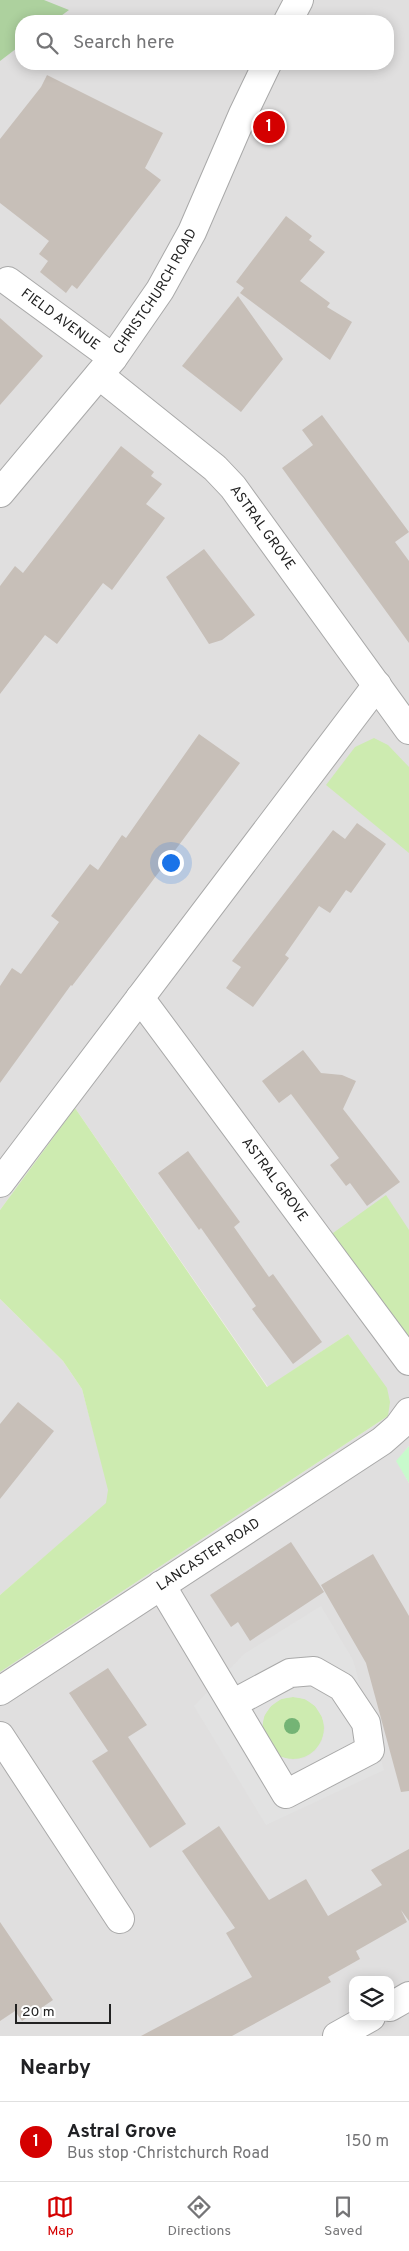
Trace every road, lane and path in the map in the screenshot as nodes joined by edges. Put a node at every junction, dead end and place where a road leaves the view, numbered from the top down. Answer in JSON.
{"nodes":[{"id":1,"x":299,"y":0,"type":"edge"},
{"id":2,"x":291,"y":15,"type":"edge"},
{"id":3,"x":264,"y":70,"type":"edge"},
{"id":4,"x":8,"y":280,"type":"dead end"},
{"id":5,"x":106,"y":366,"type":"junction"},
{"id":6,"x":0,"y":494,"type":"edge"},
{"id":7,"x":377,"y":685,"type":"junction"},
{"id":8,"x":409,"y":730,"type":"edge"},
{"id":9,"x":140,"y":998,"type":"junction"},
{"id":10,"x":0,"y":1183,"type":"edge"},
{"id":11,"x":409,"y":1361,"type":"edge"},
{"id":12,"x":405,"y":1428,"type":"edge"},
{"id":13,"x":162,"y":1585,"type":"junction"},
{"id":14,"x":0,"y":1691,"type":"edge"},
{"id":15,"x":234,"y":1703,"type":"junction"},
{"id":16,"x":0,"y":1736,"type":"edge"},
{"id":17,"x":120,"y":1919,"type":"dead end"},
{"id":18,"x":409,"y":1996,"type":"edge"},
{"id":19,"x":394,"y":2005,"type":"edge"},
{"id":20,"x":364,"y":2021,"type":"edge"},
{"id":21,"x":337,"y":2036,"type":"edge"}],
"edges":[{"from":1,"to":2,"type":"street"},
{"from":3,"to":5,"type":"street","name":"CHRISTCHURCH ROAD"},
{"from":4,"to":5,"type":"street","name":"FIELD AVENUE"},
{"from":5,"to":6,"type":"street","name":"CHRISTCHURCH ROAD"},
{"from":5,"to":7,"type":"street","name":"ASTRAL GROVE"},
{"from":7,"to":8,"type":"street","name":"ASTRAL GROVE"},
{"from":7,"to":9,"type":"street"},
{"from":9,"to":10,"type":"street"},
{"from":9,"to":11,"type":"street","name":"ASTRAL GROVE"},
{"from":12,"to":13,"type":"street","name":"LANCASTER ROAD"},
{"from":13,"to":14,"type":"street","name":"LANCASTER ROAD"},
{"from":13,"to":15,"type":"street"},
{"from":15,"to":15,"type":"street"},
{"from":16,"to":17,"type":"street"},
{"from":18,"to":19,"type":"street"},
{"from":20,"to":21,"type":"street"}]}
